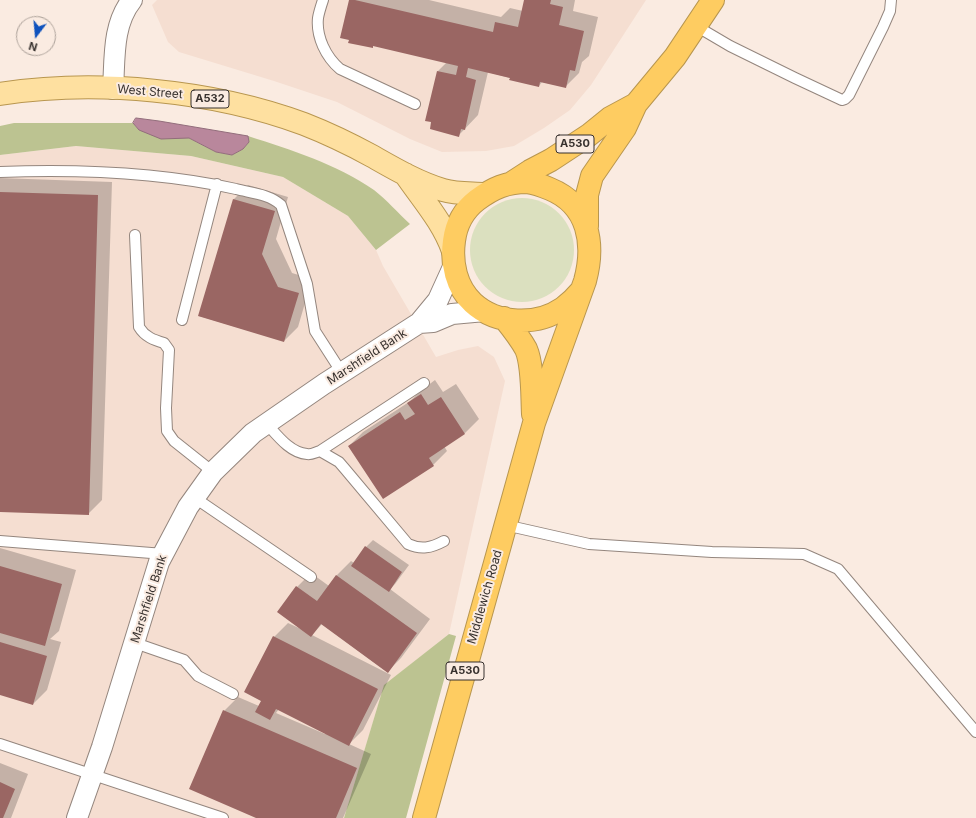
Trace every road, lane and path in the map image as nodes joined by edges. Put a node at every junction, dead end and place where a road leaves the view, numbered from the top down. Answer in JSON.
{"nodes":[{"id":1,"x":132,"y":0,"type":"edge"},
{"id":2,"x":323,"y":0,"type":"edge"},
{"id":3,"x":713,"y":0,"type":"edge"},
{"id":4,"x":891,"y":0,"type":"edge"},
{"id":5,"x":696,"y":26,"type":"junction"},
{"id":6,"x":113,"y":89,"type":"junction"},
{"id":7,"x":0,"y":94,"type":"edge"},
{"id":8,"x":415,"y":104,"type":"dead end"},
{"id":9,"x":636,"y":104,"type":"junction"},
{"id":10,"x":0,"y":172,"type":"edge"},
{"id":11,"x":405,"y":174,"type":"junction"},
{"id":12,"x":513,"y":182,"type":"junction"},
{"id":13,"x":217,"y":184,"type":"junction"},
{"id":14,"x":485,"y":194,"type":"junction"},
{"id":15,"x":587,"y":226,"type":"junction"},
{"id":16,"x":136,"y":235,"type":"dead end"},
{"id":17,"x":453,"y":259,"type":"junction"},
{"id":18,"x":581,"y":291,"type":"junction"},
{"id":19,"x":494,"y":315,"type":"junction"},
{"id":20,"x":182,"y":320,"type":"dead end"},
{"id":21,"x":419,"y":323,"type":"junction"},
{"id":22,"x":342,"y":373,"type":"junction"},
{"id":23,"x":424,"y":383,"type":"dead end"},
{"id":24,"x":534,"y":422,"type":"junction"},
{"id":25,"x":266,"y":423,"type":"junction"},
{"id":26,"x":320,"y":451,"type":"junction"},
{"id":27,"x":213,"y":472,"type":"junction"},
{"id":28,"x":195,"y":498,"type":"junction"},
{"id":29,"x":505,"y":525,"type":"junction"},
{"id":30,"x":0,"y":541,"type":"edge"},
{"id":31,"x":444,"y":541,"type":"dead end"},
{"id":32,"x":164,"y":554,"type":"junction"},
{"id":33,"x":311,"y":577,"type":"dead end"},
{"id":34,"x":135,"y":643,"type":"junction"},
{"id":35,"x":233,"y":694,"type":"dead end"},
{"id":36,"x":976,"y":732,"type":"edge"},
{"id":37,"x":0,"y":744,"type":"edge"},
{"id":38,"x":93,"y":775,"type":"junction"},
{"id":39,"x":77,"y":818,"type":"edge"},
{"id":40,"x":223,"y":818,"type":"edge"},
{"id":41,"x":424,"y":818,"type":"edge"}],
"edges":[{"from":1,"to":6,"type":"street"},
{"from":2,"to":8,"type":"lane"},
{"from":3,"to":5,"type":"highway","number":"A530"},
{"from":4,"to":5,"type":"lane"},
{"from":5,"to":9,"type":"highway","number":"A530"},
{"from":6,"to":7,"type":"main road","name":"West Street","number":"A532"},
{"from":6,"to":11,"type":"main road","name":"West Street","number":"A532"},
{"from":9,"to":12,"type":"highway","number":"A530"},
{"from":9,"to":15,"type":"highway","number":"A530"},
{"from":10,"to":13,"type":"lane"},
{"from":11,"to":14,"type":"main road","name":"West Street","number":"A532"},
{"from":11,"to":17,"type":"main road","name":"West Street","number":"A532"},
{"from":12,"to":14,"type":"highway"},
{"from":12,"to":15,"type":"highway"},
{"from":13,"to":20,"type":"lane"},
{"from":13,"to":22,"type":"lane"},
{"from":14,"to":17,"type":"highway"},
{"from":15,"to":18,"type":"highway"},
{"from":16,"to":27,"type":"lane"},
{"from":17,"to":19,"type":"highway"},
{"from":17,"to":21,"type":"street","name":"Marshfield Bank"},
{"from":18,"to":19,"type":"highway"},
{"from":18,"to":24,"type":"highway","name":"Middlewich Road","number":"A530"},
{"from":19,"to":21,"type":"street","name":"Marshfield Bank"},
{"from":19,"to":24,"type":"highway","name":"Middlewich Road","number":"A530"},
{"from":21,"to":22,"type":"street","name":"Marshfield Bank"},
{"from":22,"to":25,"type":"street","name":"Marshfield Bank"},
{"from":23,"to":26,"type":"lane"},
{"from":24,"to":29,"type":"highway","name":"Middlewich Road","number":"A530"},
{"from":25,"to":26,"type":"lane"},
{"from":25,"to":27,"type":"street","name":"Marshfield Bank"},
{"from":26,"to":31,"type":"lane"},
{"from":27,"to":28,"type":"street","name":"Marshfield Bank"},
{"from":28,"to":32,"type":"street","name":"Marshfield Bank"},
{"from":28,"to":33,"type":"lane"},
{"from":29,"to":36,"type":"lane"},
{"from":29,"to":41,"type":"highway","name":"Middlewich Road","number":"A530"},
{"from":30,"to":32,"type":"lane"},
{"from":32,"to":34,"type":"street","name":"Marshfield Bank"},
{"from":34,"to":35,"type":"lane"},
{"from":34,"to":38,"type":"street","name":"Marshfield Bank"},
{"from":37,"to":38,"type":"lane"},
{"from":38,"to":39,"type":"street","name":"Marshfield Bank"},
{"from":38,"to":40,"type":"lane"}]}
